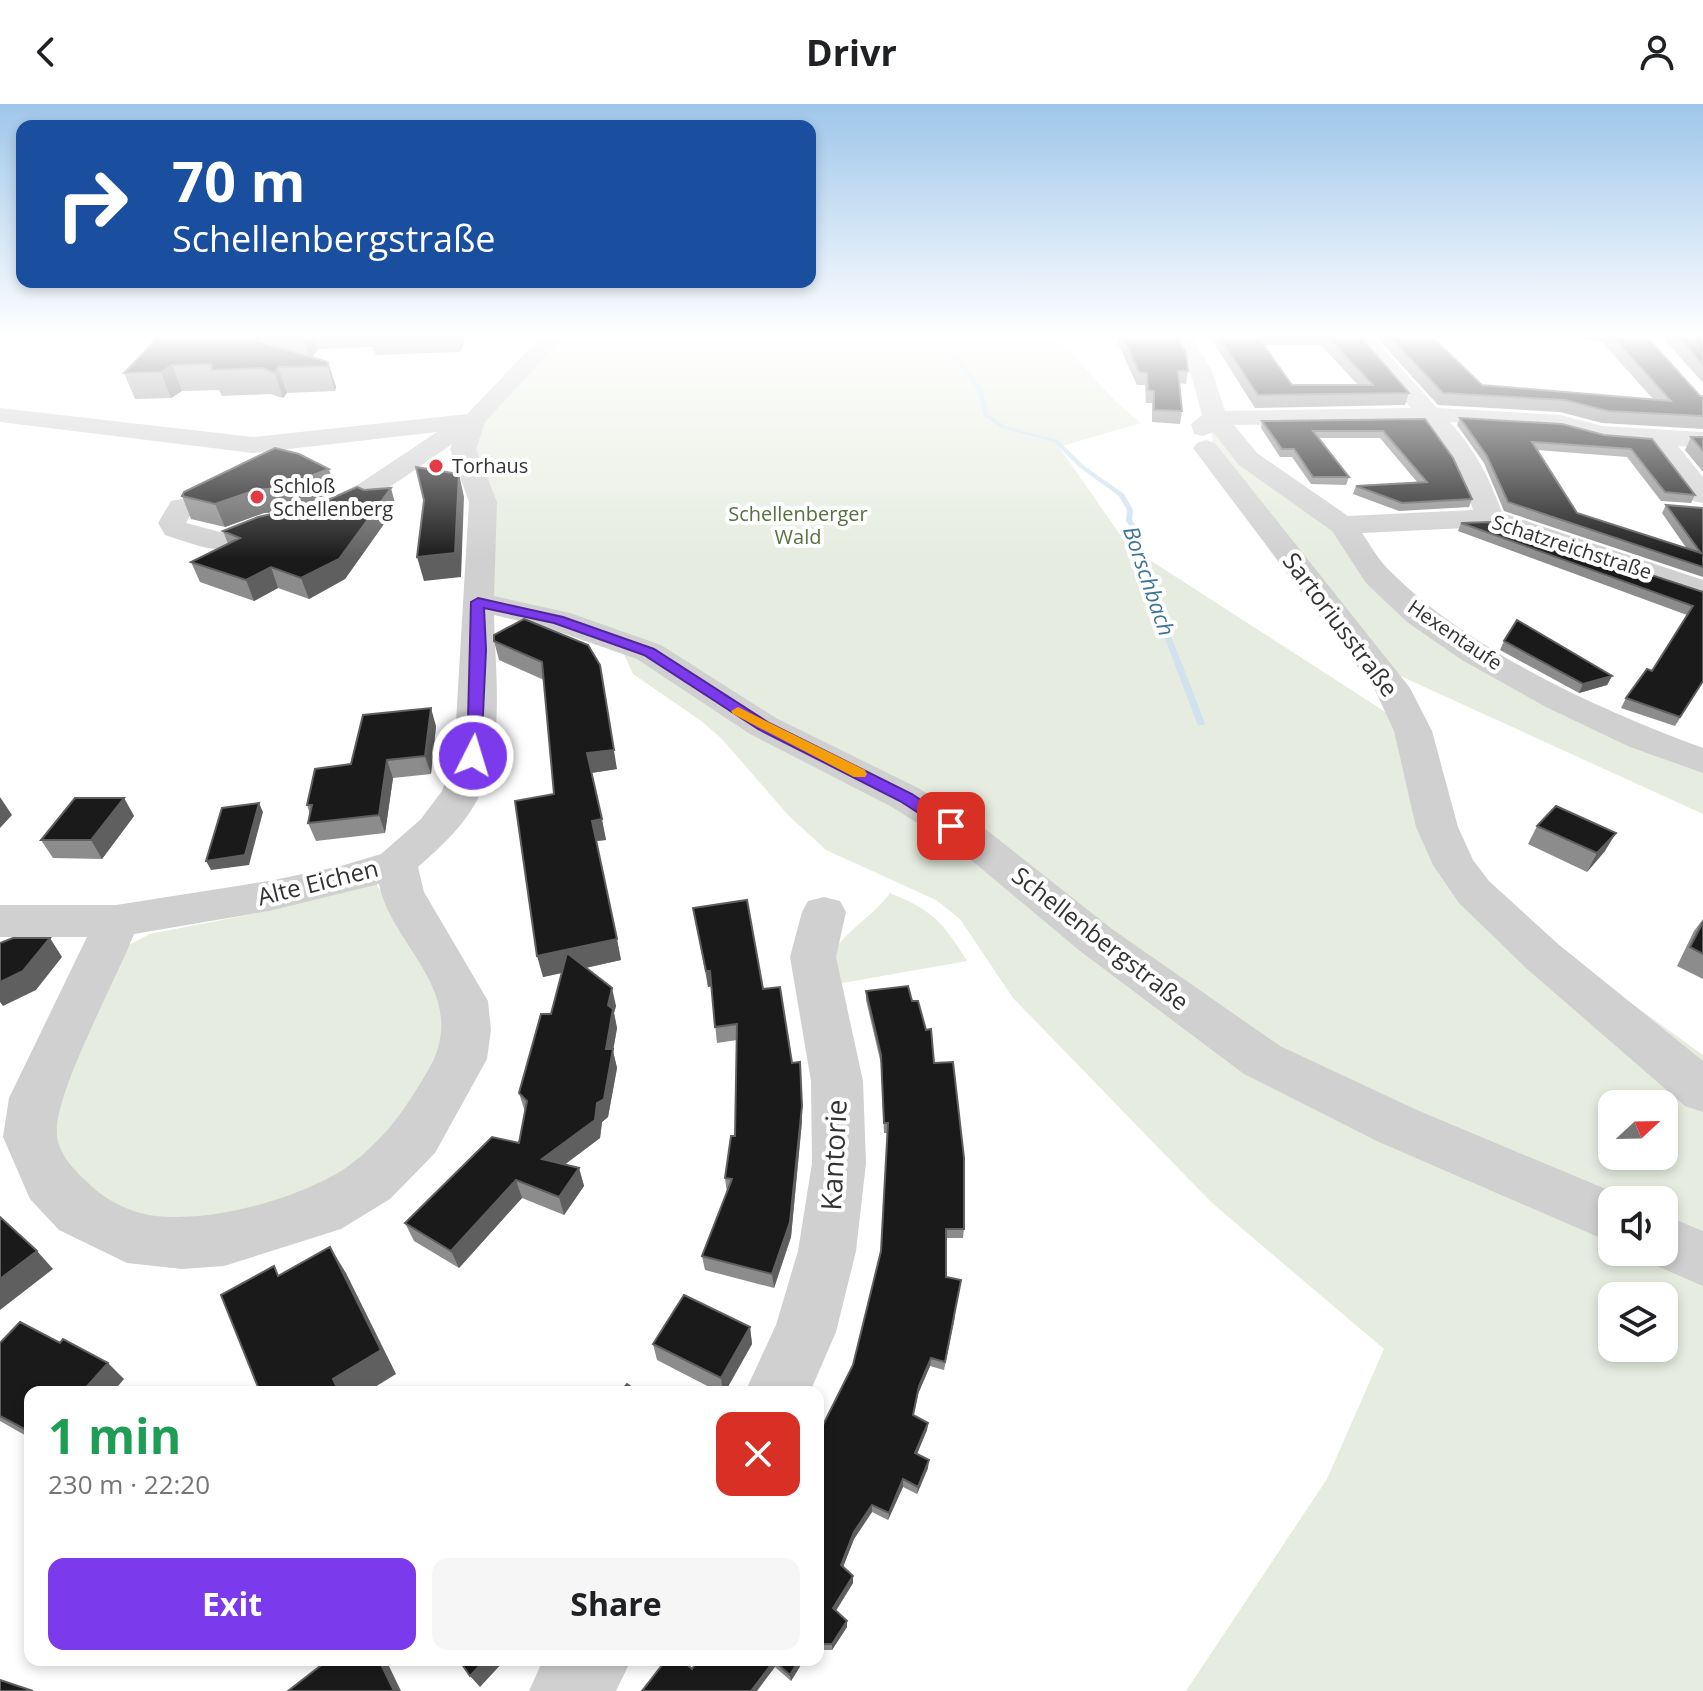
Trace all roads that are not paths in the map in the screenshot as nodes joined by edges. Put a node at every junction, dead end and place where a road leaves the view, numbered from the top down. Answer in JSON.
{"nodes":[{"id":1,"x":483,"y":411,"type":"edge"},
{"id":2,"x":1205,"y":411,"type":"edge"},
{"id":3,"x":1427,"y":411,"type":"edge"},
{"id":4,"x":0,"y":415,"type":"edge"},
{"id":5,"x":1431,"y":416,"type":"junction"},
{"id":6,"x":474,"y":420,"type":"junction"},
{"id":7,"x":1208,"y":435,"type":"junction"},
{"id":8,"x":1658,"y":437,"type":"junction"},
{"id":9,"x":1703,"y":440,"type":"edge"},
{"id":10,"x":1703,"y":495,"type":"edge"},
{"id":11,"x":181,"y":507,"type":"edge"},
{"id":12,"x":1489,"y":518,"type":"junction"},
{"id":13,"x":1342,"y":525,"type":"junction"},
{"id":14,"x":1703,"y":590,"type":"edge"},
{"id":15,"x":478,"y":602,"type":"junction"},
{"id":16,"x":1699,"y":750,"type":"edge"},
{"id":17,"x":396,"y":864,"type":"junction"},
{"id":18,"x":824,"y":912,"type":"dead end"},
{"id":19,"x":0,"y":921,"type":"edge"},
{"id":20,"x":116,"y":921,"type":"junction"},
{"id":21,"x":1703,"y":1091,"type":"edge"},
{"id":22,"x":1598,"y":1212,"type":"edge"},
{"id":23,"x":1678,"y":1247,"type":"edge"},
{"id":24,"x":1703,"y":1259,"type":"edge"},
{"id":25,"x":780,"y":1386,"type":"edge"},
{"id":26,"x":588,"y":1666,"type":"edge"},
{"id":27,"x":567,"y":1691,"type":"edge"}],
"edges":[{"from":1,"to":6,"type":"street"},
{"from":2,"to":7,"type":"street","name":"Sartoriusstraße"},
{"from":3,"to":5,"type":"street"},
{"from":4,"to":6,"type":"street"},
{"from":5,"to":7,"type":"street"},
{"from":5,"to":8,"type":"street"},
{"from":5,"to":12,"type":"street"},
{"from":6,"to":11,"type":"street"},
{"from":6,"to":15,"type":"street"},
{"from":7,"to":13,"type":"street","name":"Hexentaufe"},
{"from":7,"to":21,"type":"street","name":"Sartoriusstraße"},
{"from":8,"to":9,"type":"street"},
{"from":8,"to":10,"type":"street"},
{"from":12,"to":13,"type":"street","name":"Schatzreichstraße"},
{"from":12,"to":14,"type":"street","name":"Schatzreichstraße"},
{"from":13,"to":16,"type":"street","name":"Hexentaufe"},
{"from":15,"to":17,"type":"street","name":"Alte Eichen"},
{"from":15,"to":22,"type":"street","name":"Schellenbergstraße"},
{"from":17,"to":20,"type":"street","name":"Alte Eichen"},
{"from":17,"to":20,"type":"street"},
{"from":18,"to":25,"type":"street","name":"Kantorie"},
{"from":19,"to":20,"type":"street","name":"Alte Eichen"},
{"from":23,"to":24,"type":"street"},
{"from":26,"to":27,"type":"street"}]}
